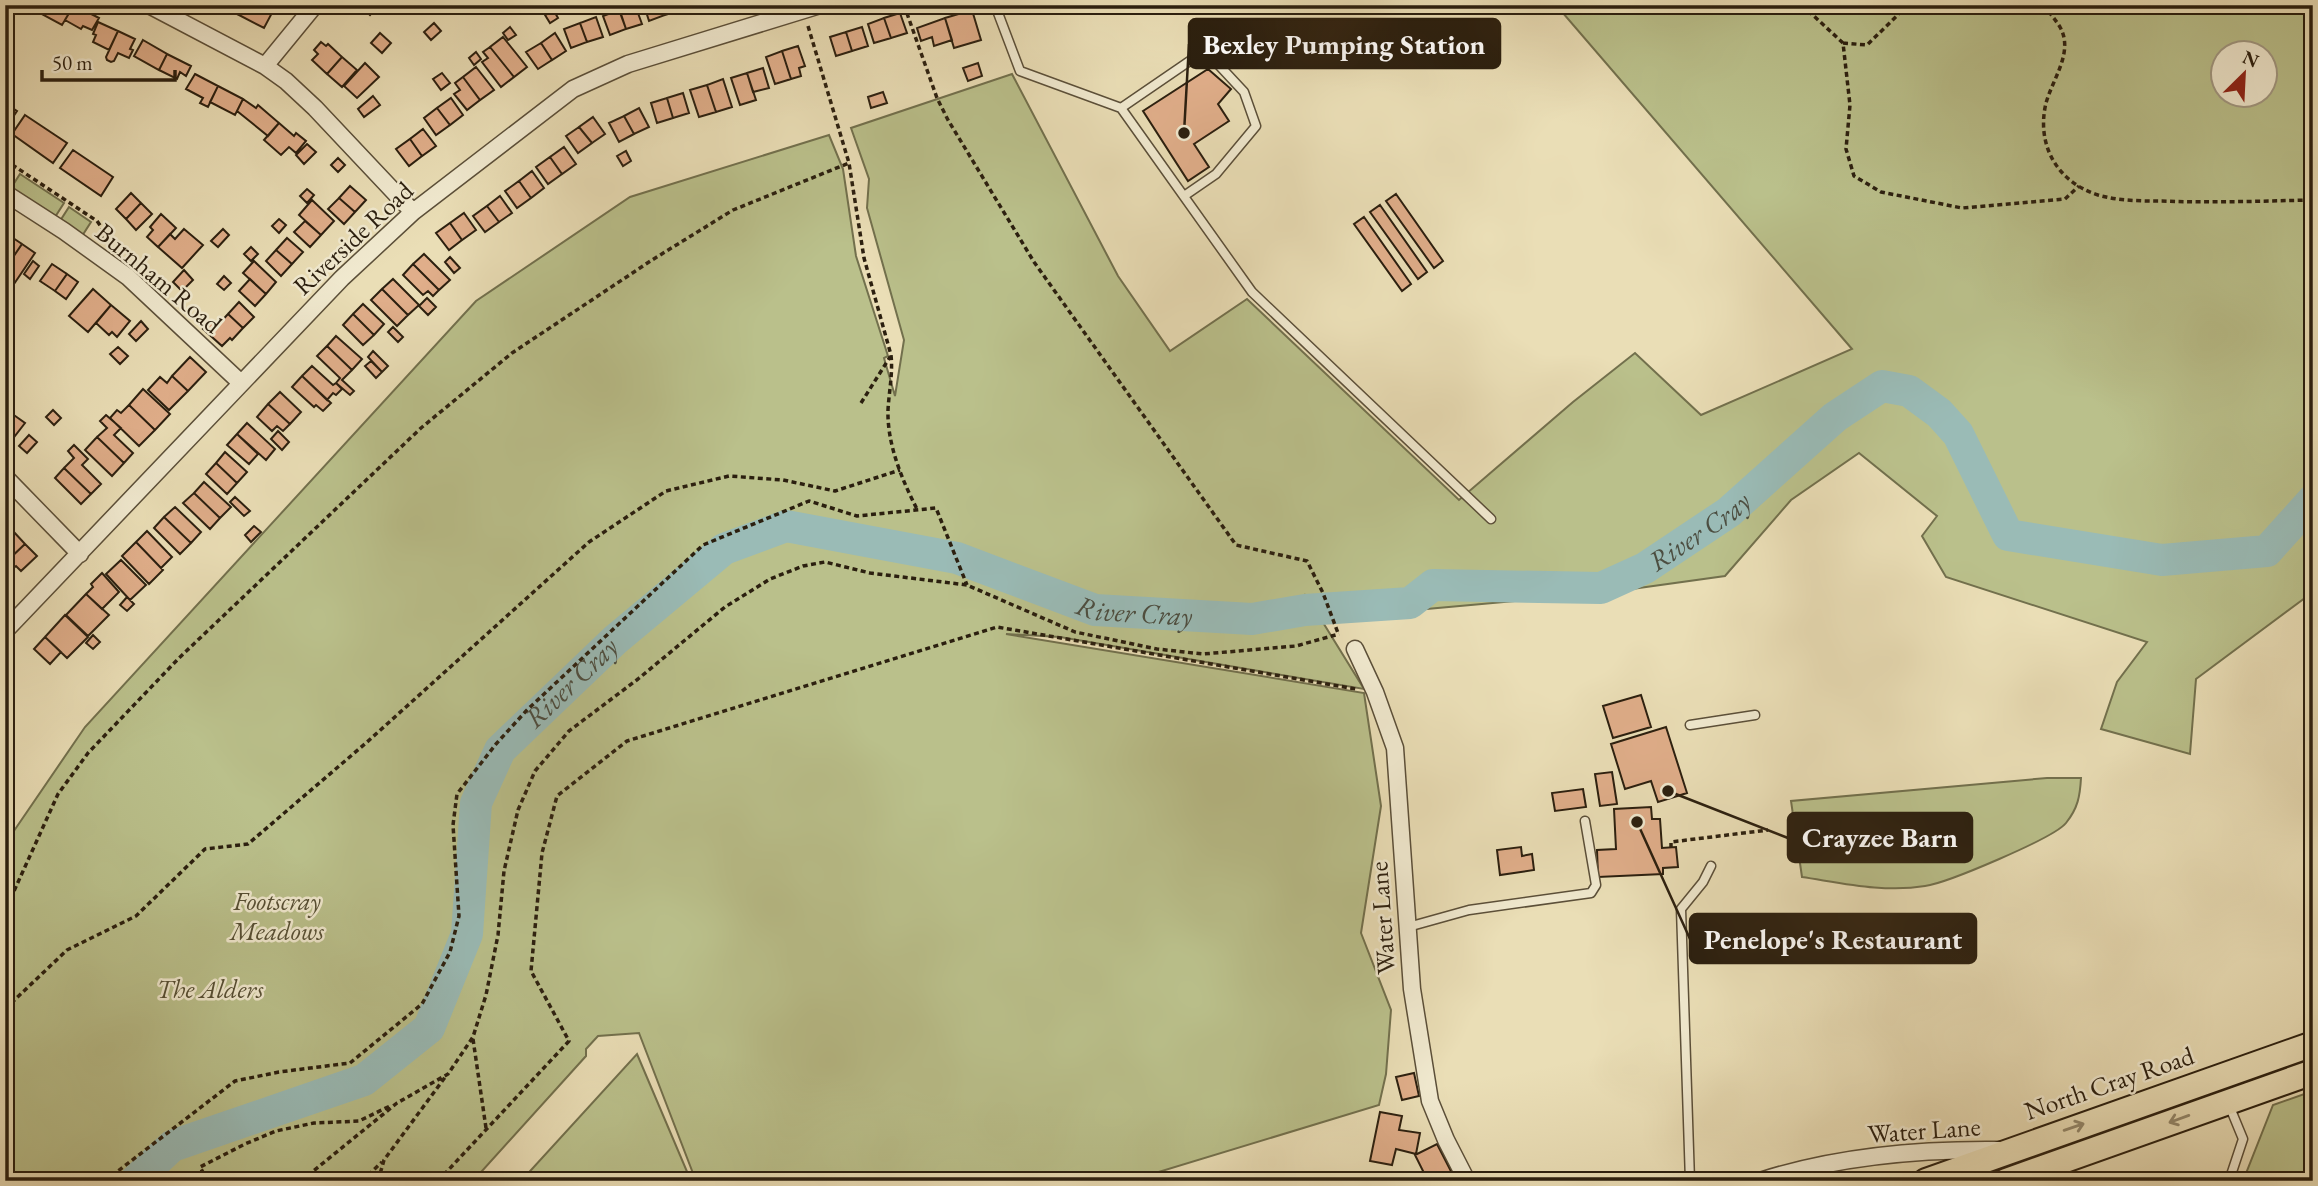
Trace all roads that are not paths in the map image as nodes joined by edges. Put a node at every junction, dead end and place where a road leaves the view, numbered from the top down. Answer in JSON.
{"nodes":[{"id":1,"x":149,"y":5,"type":"edge"},
{"id":2,"x":315,"y":5,"type":"edge"},
{"id":3,"x":820,"y":5,"type":"edge"},
{"id":4,"x":995,"y":5,"type":"edge"},
{"id":5,"x":800,"y":9,"type":"edge"},
{"id":6,"x":265,"y":66,"type":"junction"},
{"id":7,"x":1121,"y":108,"type":"junction"},
{"id":8,"x":5,"y":193,"type":"edge"},
{"id":9,"x":1184,"y":196,"type":"junction"},
{"id":10,"x":412,"y":212,"type":"junction"},
{"id":11,"x":241,"y":383,"type":"junction"},
{"id":12,"x":5,"y":477,"type":"edge"},
{"id":13,"x":1491,"y":519,"type":"dead end"},
{"id":14,"x":80,"y":554,"type":"junction"},
{"id":15,"x":5,"y":631,"type":"edge"},
{"id":16,"x":1355,"y":649,"type":"dead end"},
{"id":17,"x":1755,"y":715,"type":"dead end"},
{"id":18,"x":1690,"y":725,"type":"dead end"},
{"id":19,"x":1585,"y":821,"type":"dead end"},
{"id":20,"x":1711,"y":866,"type":"dead end"},
{"id":21,"x":1408,"y":927,"type":"junction"},
{"id":22,"x":2313,"y":1044,"type":"edge"},
{"id":23,"x":2313,"y":1072,"type":"edge"},
{"id":24,"x":2227,"y":1102,"type":"junction"},
{"id":25,"x":2010,"y":1150,"type":"junction"},
{"id":26,"x":1467,"y":1181,"type":"edge"},
{"id":27,"x":1690,"y":1181,"type":"edge"},
{"id":28,"x":1760,"y":1181,"type":"edge"},
{"id":29,"x":1926,"y":1181,"type":"edge"},
{"id":30,"x":2006,"y":1181,"type":"edge"},
{"id":31,"x":2225,"y":1181,"type":"edge"}],
"edges":[{"from":1,"to":6,"type":"street"},
{"from":2,"to":6,"type":"street"},
{"from":3,"to":5,"type":"street","name":"Riverside Road"},
{"from":4,"to":7,"type":"lane"},
{"from":5,"to":10,"type":"street","name":"Riverside Road"},
{"from":6,"to":10,"type":"street"},
{"from":7,"to":9,"type":"lane"},
{"from":7,"to":9,"type":"lane"},
{"from":8,"to":11,"type":"street","name":"Burnham Road"},
{"from":9,"to":13,"type":"lane"},
{"from":10,"to":11,"type":"street","name":"Riverside Road"},
{"from":11,"to":14,"type":"street","name":"Riverside Road"},
{"from":12,"to":14,"type":"street"},
{"from":14,"to":15,"type":"street","name":"Riverside Road"},
{"from":16,"to":21,"type":"street","name":"Water Lane"},
{"from":17,"to":18,"type":"lane"},
{"from":19,"to":21,"type":"lane"},
{"from":20,"to":27,"type":"lane"},
{"from":21,"to":26,"type":"street","name":"Water Lane"},
{"from":25,"to":22,"type":"main road","name":"North Cray Road","one_way":true},
{"from":23,"to":24,"type":"main road"},
{"from":24,"to":30,"type":"main road","one_way":true},
{"from":24,"to":31,"type":"lane"},
{"from":25,"to":28,"type":"street","name":"Water Lane"},
{"from":25,"to":29,"type":"main road","name":"North Cray Road"}]}
